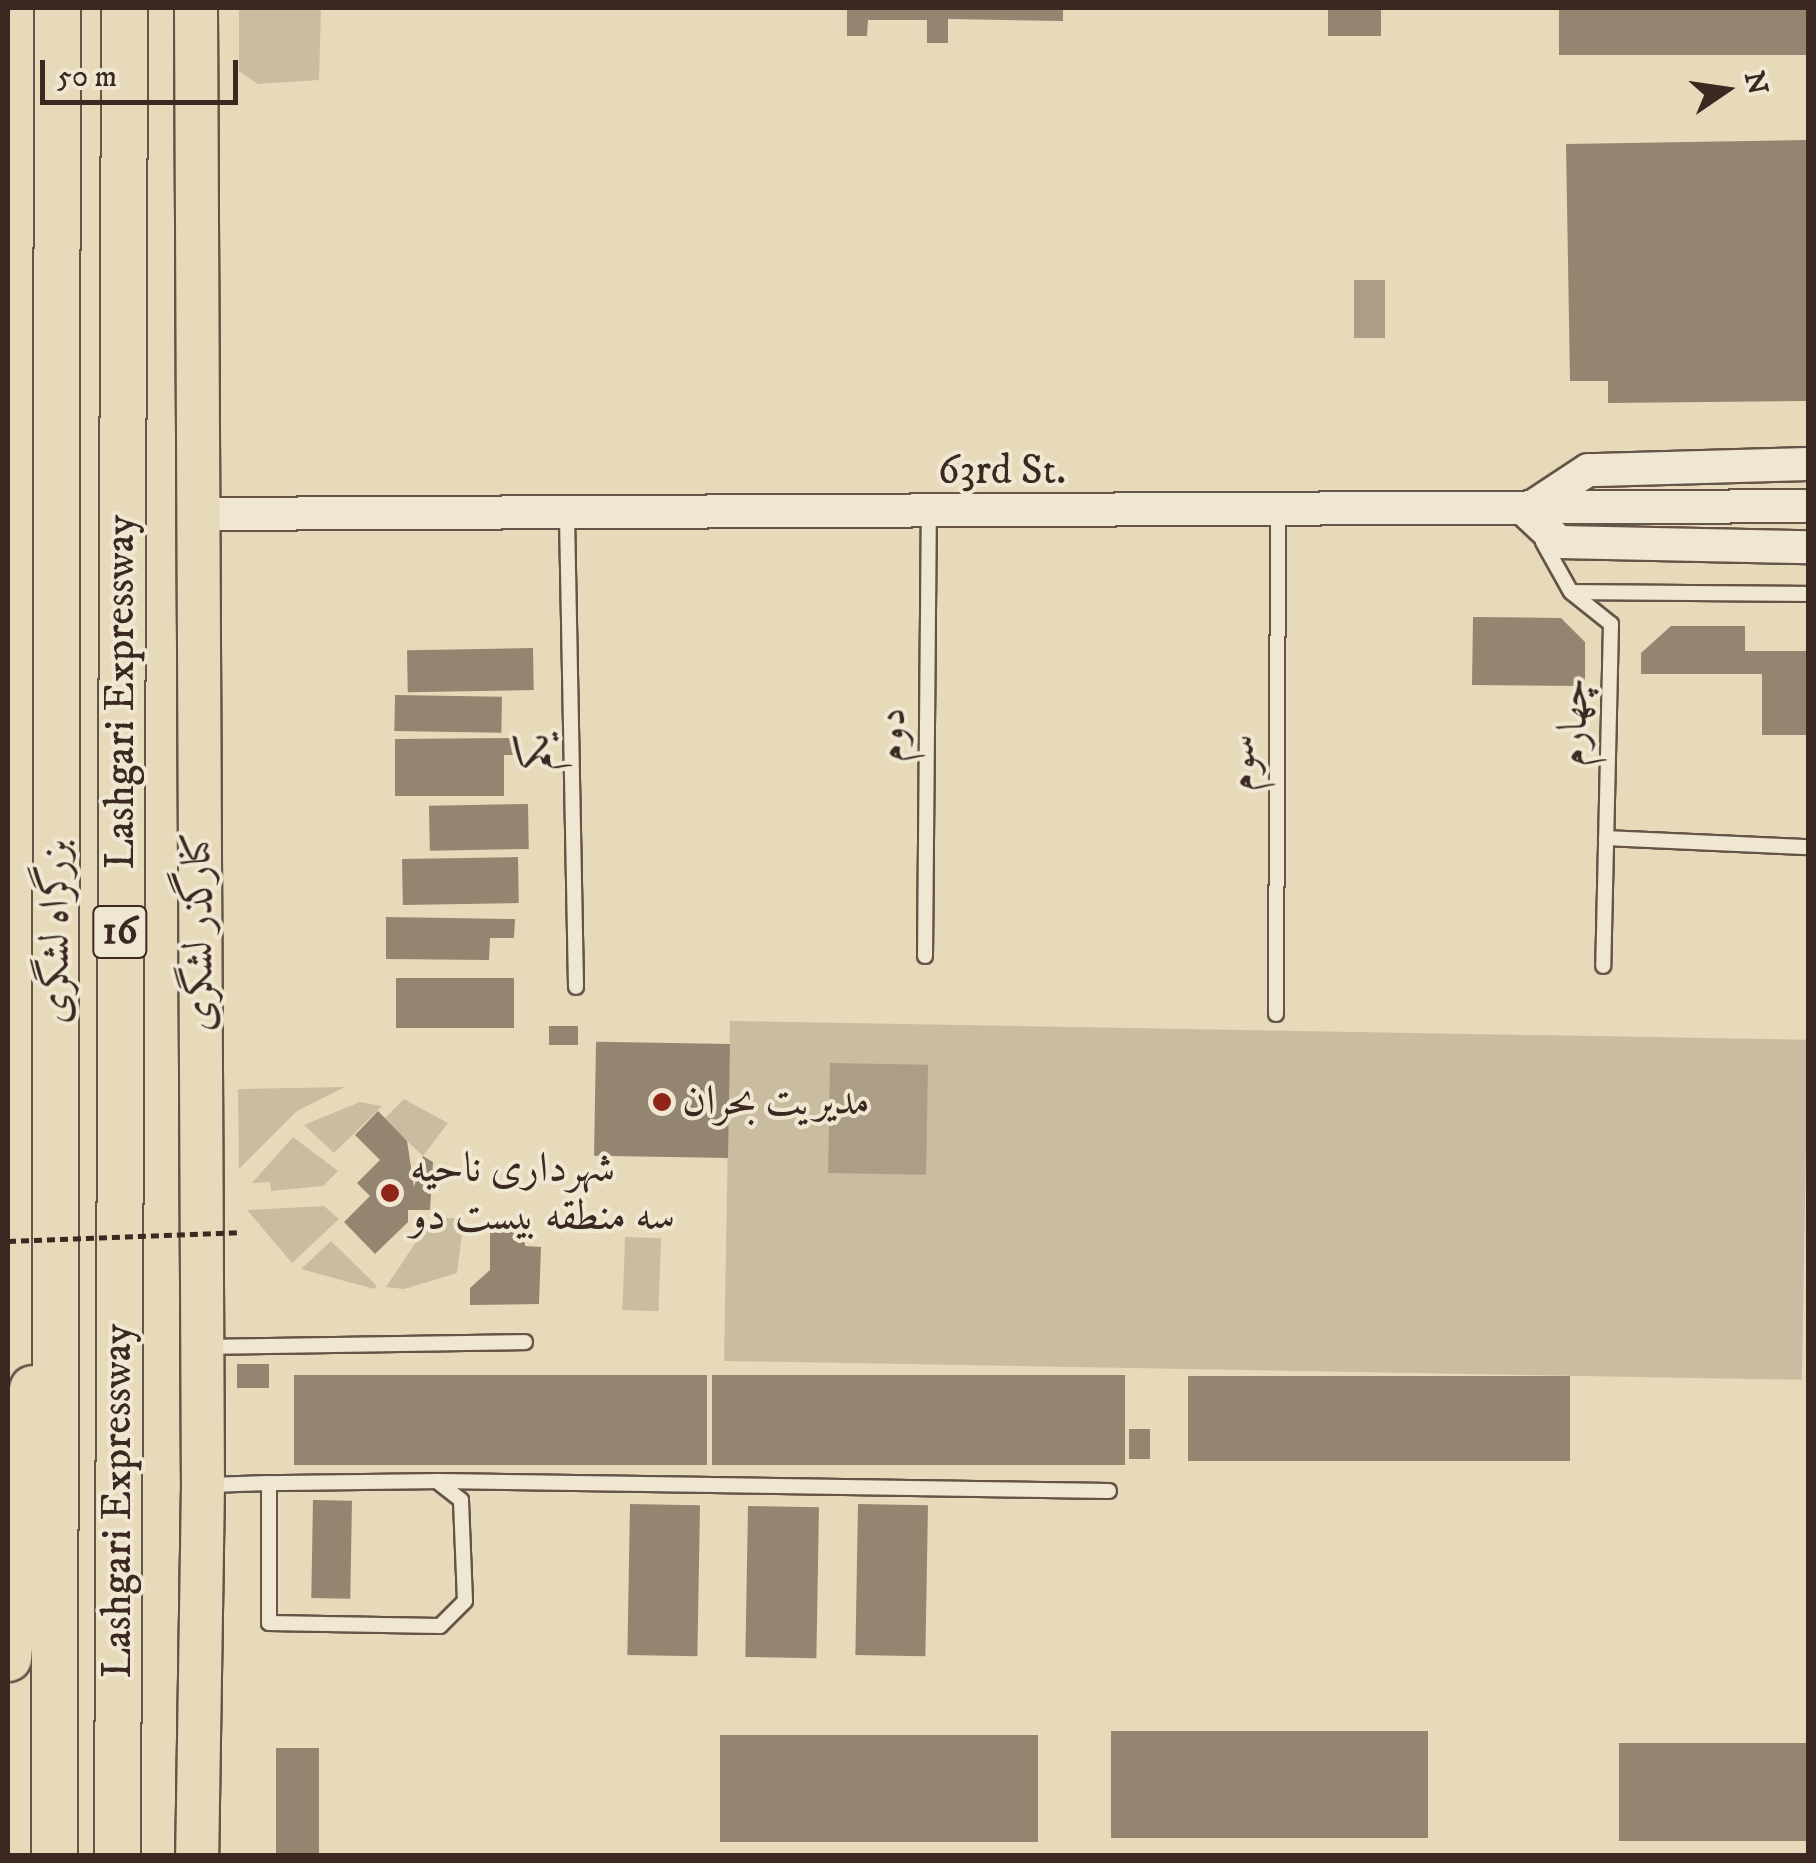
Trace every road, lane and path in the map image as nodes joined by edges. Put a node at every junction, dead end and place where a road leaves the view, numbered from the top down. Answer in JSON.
{"nodes":[{"id":1,"x":56,"y":8,"type":"edge"},
{"id":2,"x":124,"y":8,"type":"edge"},
{"id":3,"x":196,"y":8,"type":"edge"},
{"id":4,"x":1808,"y":464,"type":"edge"},
{"id":5,"x":1808,"y":506,"type":"edge"},
{"id":6,"x":1526,"y":511,"type":"junction"},
{"id":7,"x":1278,"y":513,"type":"junction"},
{"id":8,"x":196,"y":514,"type":"junction"},
{"id":9,"x":930,"y":514,"type":"junction"},
{"id":10,"x":566,"y":516,"type":"junction"},
{"id":11,"x":1808,"y":547,"type":"edge"},
{"id":12,"x":1572,"y":592,"type":"junction"},
{"id":13,"x":1808,"y":594,"type":"edge"},
{"id":14,"x":1606,"y":838,"type":"junction"},
{"id":15,"x":1808,"y":847,"type":"edge"},
{"id":16,"x":924,"y":956,"type":"dead end"},
{"id":17,"x":1603,"y":966,"type":"dead end"},
{"id":18,"x":576,"y":986,"type":"dead end"},
{"id":19,"x":1276,"y":1014,"type":"dead end"},
{"id":20,"x":56,"y":1213,"type":"junction"},
{"id":21,"x":238,"y":1232,"type":"dead end"},
{"id":22,"x":8,"y":1241,"type":"edge"},
{"id":23,"x":524,"y":1342,"type":"dead end"},
{"id":24,"x":203,"y":1347,"type":"junction"},
{"id":25,"x":437,"y":1481,"type":"junction"},
{"id":26,"x":268,"y":1483,"type":"junction"},
{"id":27,"x":204,"y":1486,"type":"junction"},
{"id":28,"x":1109,"y":1491,"type":"dead end"},
{"id":29,"x":8,"y":1658,"type":"edge"},
{"id":30,"x":54,"y":1856,"type":"edge"},
{"id":31,"x":117,"y":1856,"type":"edge"},
{"id":32,"x":197,"y":1856,"type":"edge"}],
"edges":[{"from":1,"to":20,"type":"highway","name":"بزرگراه لشگری","number":"16"},
{"from":2,"to":31,"type":"highway","name":"Lashgari Expressway","number":"16"},
{"from":3,"to":8,"type":"main road","name":"کنارگذر لشگری"},
{"from":4,"to":6,"type":"street"},
{"from":5,"to":6,"type":"street","name":"63rd St."},
{"from":6,"to":7,"type":"street","name":"63rd St."},
{"from":6,"to":11,"type":"street"},
{"from":6,"to":12,"type":"lane","name":"چهارم"},
{"from":7,"to":9,"type":"street","name":"63rd St."},
{"from":7,"to":19,"type":"lane","name":"سوم"},
{"from":8,"to":10,"type":"street","name":"63rd St."},
{"from":8,"to":24,"type":"main road","name":"کنارگذر لشگری"},
{"from":9,"to":10,"type":"street","name":"63rd St."},
{"from":9,"to":16,"type":"lane","name":"دوم"},
{"from":10,"to":18,"type":"lane","name":"یکم"},
{"from":12,"to":13,"type":"lane"},
{"from":12,"to":14,"type":"lane","name":"چهارم"},
{"from":14,"to":15,"type":"lane"},
{"from":14,"to":17,"type":"lane","name":"چهارم"},
{"from":20,"to":29,"type":"highway"},
{"from":20,"to":30,"type":"highway","name":"بزرگراه لشگری","number":"16"},
{"from":21,"to":22,"type":"path","bridge":true},
{"from":23,"to":24,"type":"lane"},
{"from":24,"to":27,"type":"main road","name":"کنارگذر لشگری"},
{"from":25,"to":26,"type":"lane"},
{"from":25,"to":26,"type":"lane"},
{"from":25,"to":28,"type":"lane"},
{"from":26,"to":27,"type":"lane"},
{"from":27,"to":32,"type":"main road","name":"کنارگذر لشگری"}]}
